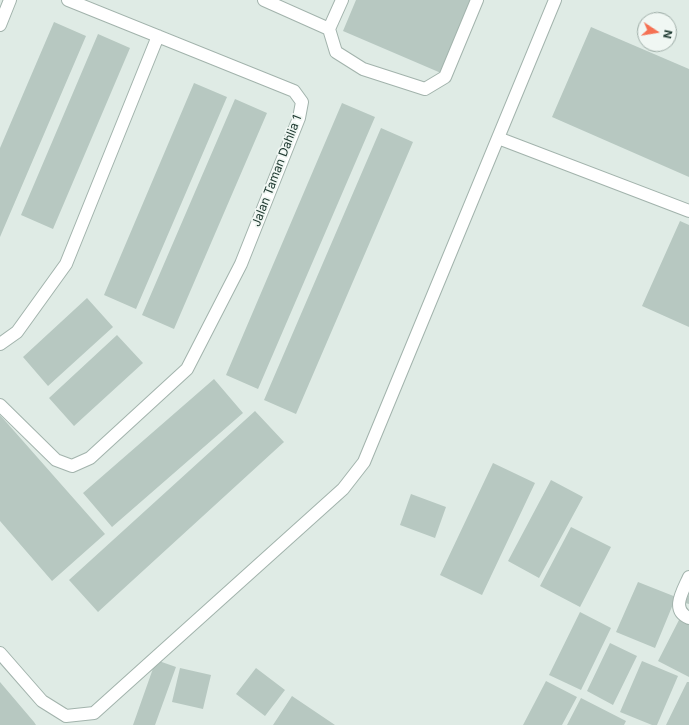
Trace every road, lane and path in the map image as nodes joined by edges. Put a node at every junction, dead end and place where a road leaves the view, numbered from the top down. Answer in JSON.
{"nodes":[{"id":1,"x":10,"y":0,"type":"edge"},
{"id":2,"x":68,"y":0,"type":"edge"},
{"id":3,"x":264,"y":0,"type":"edge"},
{"id":4,"x":342,"y":0,"type":"edge"},
{"id":5,"x":477,"y":0,"type":"edge"},
{"id":6,"x":555,"y":0,"type":"edge"},
{"id":7,"x":0,"y":25,"type":"edge"},
{"id":8,"x":329,"y":29,"type":"junction"},
{"id":9,"x":158,"y":36,"type":"junction"},
{"id":10,"x":498,"y":138,"type":"junction"},
{"id":11,"x":689,"y":211,"type":"edge"},
{"id":12,"x":0,"y":344,"type":"edge"},
{"id":13,"x":0,"y":405,"type":"edge"},
{"id":14,"x":689,"y":577,"type":"edge"},
{"id":15,"x":689,"y":618,"type":"edge"},
{"id":16,"x":0,"y":653,"type":"edge"},
{"id":17,"x":66,"y":721,"type":"edge"}],
"edges":[{"from":1,"to":7,"type":"street"},
{"from":2,"to":9,"type":"street"},
{"from":3,"to":8,"type":"street"},
{"from":4,"to":8,"type":"street"},
{"from":5,"to":8,"type":"street"},
{"from":6,"to":10,"type":"street"},
{"from":9,"to":12,"type":"street"},
{"from":9,"to":13,"type":"street","name":"Jalan Taman Dahlia 1"},
{"from":10,"to":11,"type":"street"},
{"from":10,"to":17,"type":"street"},
{"from":14,"to":15,"type":"street"},
{"from":16,"to":17,"type":"street"}]}
